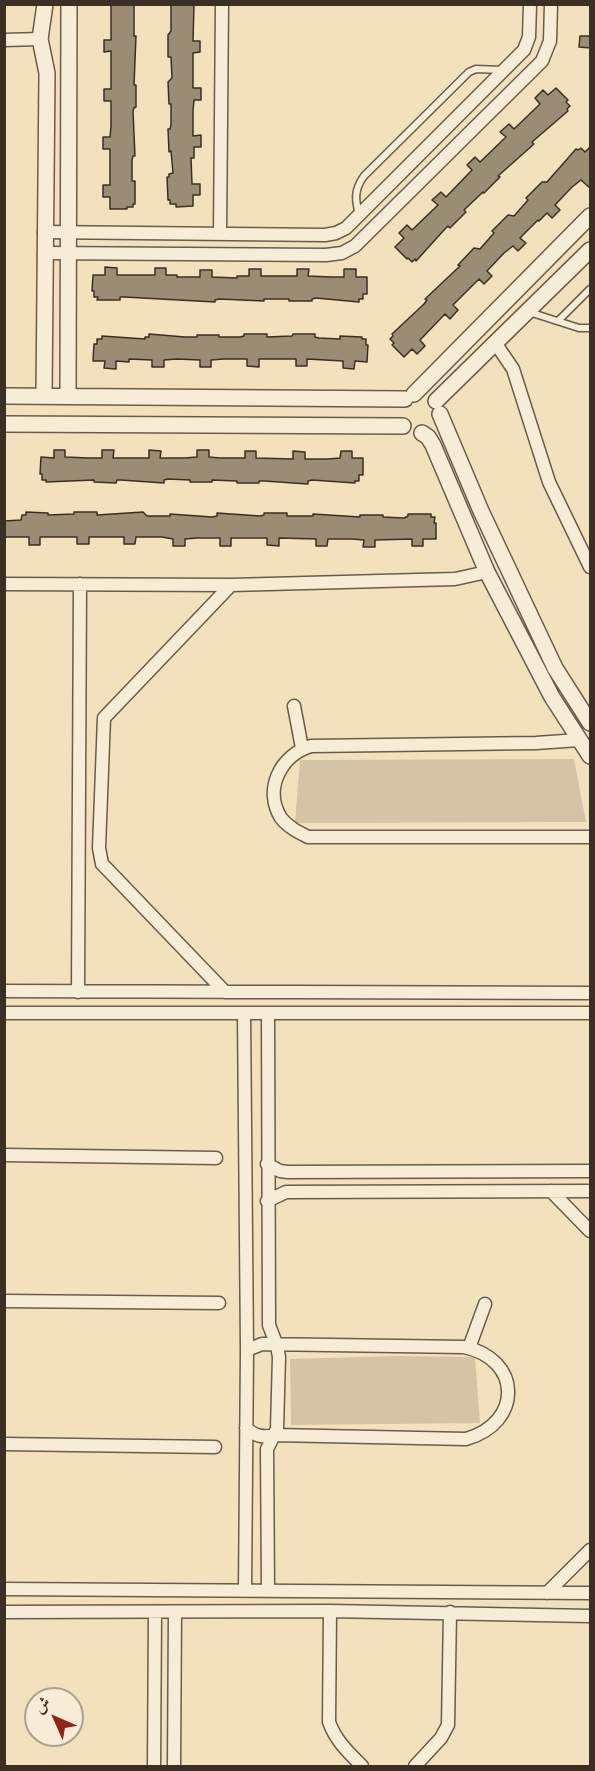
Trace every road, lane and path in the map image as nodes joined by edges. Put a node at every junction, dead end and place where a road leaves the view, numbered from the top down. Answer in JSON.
{"nodes":[{"id":1,"x":45,"y":4,"type":"edge"},
{"id":2,"x":69,"y":4,"type":"edge"},
{"id":3,"x":222,"y":4,"type":"edge"},
{"id":4,"x":530,"y":4,"type":"edge"},
{"id":5,"x":551,"y":4,"type":"edge"},
{"id":6,"x":42,"y":21,"type":"junction"},
{"id":7,"x":69,"y":24,"type":"junction"},
{"id":8,"x":40,"y":39,"type":"junction"},
{"id":9,"x":4,"y":40,"type":"edge"},
{"id":10,"x":68,"y":54,"type":"junction"},
{"id":11,"x":43,"y":55,"type":"junction"},
{"id":12,"x":506,"y":70,"type":"junction"},
{"id":13,"x":435,"y":140,"type":"junction"},
{"id":14,"x":449,"y":155,"type":"junction"},
{"id":15,"x":359,"y":215,"type":"junction"},
{"id":16,"x":591,"y":216,"type":"edge"},
{"id":17,"x":44,"y":232,"type":"junction"},
{"id":18,"x":68,"y":233,"type":"junction"},
{"id":19,"x":220,"y":234,"type":"junction"},
{"id":20,"x":591,"y":250,"type":"edge"},
{"id":21,"x":44,"y":253,"type":"junction"},
{"id":22,"x":68,"y":253,"type":"junction"},
{"id":23,"x":591,"y":289,"type":"edge"},
{"id":24,"x":528,"y":312,"type":"junction"},
{"id":25,"x":558,"y":321,"type":"junction"},
{"id":26,"x":591,"y":328,"type":"edge"},
{"id":27,"x":496,"y":344,"type":"junction"},
{"id":28,"x":44,"y":395,"type":"junction"},
{"id":29,"x":4,"y":396,"type":"edge"},
{"id":30,"x":68,"y":396,"type":"junction"},
{"id":31,"x":409,"y":396,"type":"junction"},
{"id":32,"x":438,"y":407,"type":"junction"},
{"id":33,"x":4,"y":424,"type":"edge"},
{"id":34,"x":404,"y":426,"type":"junction"},
{"id":35,"x":422,"y":433,"type":"junction"},
{"id":36,"x":591,"y":567,"type":"edge"},
{"id":37,"x":487,"y":572,"type":"junction"},
{"id":38,"x":4,"y":584,"type":"edge"},
{"id":39,"x":80,"y":584,"type":"junction"},
{"id":40,"x":231,"y":585,"type":"junction"},
{"id":41,"x":294,"y":706,"type":"dead end"},
{"id":42,"x":591,"y":723,"type":"edge"},
{"id":43,"x":579,"y":740,"type":"junction"},
{"id":44,"x":302,"y":748,"type":"junction"},
{"id":45,"x":591,"y":756,"type":"edge"},
{"id":46,"x":591,"y":837,"type":"edge"},
{"id":47,"x":4,"y":991,"type":"edge"},
{"id":48,"x":78,"y":992,"type":"junction"},
{"id":49,"x":193,"y":992,"type":"junction"},
{"id":50,"x":225,"y":993,"type":"junction"},
{"id":51,"x":591,"y":993,"type":"edge"},
{"id":52,"x":4,"y":1013,"type":"edge"},
{"id":53,"x":193,"y":1013,"type":"junction"},
{"id":54,"x":244,"y":1013,"type":"junction"},
{"id":55,"x":268,"y":1013,"type":"junction"},
{"id":56,"x":591,"y":1013,"type":"edge"},
{"id":57,"x":4,"y":1155,"type":"edge"},
{"id":58,"x":216,"y":1158,"type":"dead end"},
{"id":59,"x":267,"y":1164,"type":"junction"},
{"id":60,"x":591,"y":1171,"type":"edge"},
{"id":61,"x":551,"y":1191,"type":"junction"},
{"id":62,"x":591,"y":1191,"type":"edge"},
{"id":63,"x":267,"y":1201,"type":"junction"},
{"id":64,"x":591,"y":1231,"type":"edge"},
{"id":65,"x":4,"y":1301,"type":"edge"},
{"id":66,"x":219,"y":1303,"type":"dead end"},
{"id":67,"x":485,"y":1304,"type":"dead end"},
{"id":68,"x":277,"y":1346,"type":"junction"},
{"id":69,"x":470,"y":1348,"type":"junction"},
{"id":70,"x":247,"y":1350,"type":"junction"},
{"id":71,"x":246,"y":1428,"type":"junction"},
{"id":72,"x":275,"y":1435,"type":"junction"},
{"id":73,"x":4,"y":1444,"type":"edge"},
{"id":74,"x":215,"y":1447,"type":"dead end"},
{"id":75,"x":591,"y":1550,"type":"edge"},
{"id":76,"x":4,"y":1589,"type":"edge"},
{"id":77,"x":75,"y":1589,"type":"junction"},
{"id":78,"x":245,"y":1590,"type":"junction"},
{"id":79,"x":268,"y":1590,"type":"junction"},
{"id":80,"x":547,"y":1593,"type":"junction"},
{"id":81,"x":591,"y":1593,"type":"edge"},
{"id":82,"x":74,"y":1611,"type":"junction"},
{"id":83,"x":330,"y":1611,"type":"junction"},
{"id":84,"x":4,"y":1612,"type":"edge"},
{"id":85,"x":154,"y":1612,"type":"junction"},
{"id":86,"x":175,"y":1612,"type":"junction"},
{"id":87,"x":450,"y":1612,"type":"junction"},
{"id":88,"x":591,"y":1616,"type":"edge"},
{"id":89,"x":154,"y":1767,"type":"edge"},
{"id":90,"x":174,"y":1767,"type":"edge"},
{"id":91,"x":362,"y":1767,"type":"edge"},
{"id":92,"x":415,"y":1767,"type":"edge"}],
"edges":[{"from":1,"to":6,"type":"street"},
{"from":2,"to":7,"type":"street"},
{"from":3,"to":19,"type":"street"},
{"from":4,"to":12,"type":"street"},
{"from":5,"to":14,"type":"street"},
{"from":6,"to":7,"type":"street"},
{"from":6,"to":8,"type":"street"},
{"from":7,"to":10,"type":"street"},
{"from":8,"to":9,"type":"street"},
{"from":8,"to":11,"type":"street"},
{"from":10,"to":11,"type":"street"},
{"from":10,"to":18,"type":"street"},
{"from":11,"to":17,"type":"street"},
{"from":12,"to":13,"type":"street"},
{"from":12,"to":15,"type":"lane"},
{"from":13,"to":14,"type":"street"},
{"from":13,"to":15,"type":"street"},
{"from":14,"to":22,"type":"street"},
{"from":15,"to":19,"type":"street"},
{"from":16,"to":31,"type":"street"},
{"from":17,"to":18,"type":"street"},
{"from":17,"to":21,"type":"street"},
{"from":18,"to":19,"type":"street"},
{"from":18,"to":22,"type":"street"},
{"from":20,"to":24,"type":"street"},
{"from":21,"to":22,"type":"street"},
{"from":21,"to":28,"type":"street"},
{"from":22,"to":30,"type":"street"},
{"from":23,"to":25,"type":"lane"},
{"from":24,"to":25,"type":"lane"},
{"from":24,"to":27,"type":"street"},
{"from":25,"to":26,"type":"lane"},
{"from":27,"to":32,"type":"street"},
{"from":27,"to":36,"type":"street"},
{"from":28,"to":29,"type":"street"},
{"from":28,"to":30,"type":"street"},
{"from":30,"to":31,"type":"street"},
{"from":31,"to":32,"type":"street"},
{"from":31,"to":34,"type":"street"},
{"from":32,"to":35,"type":"street"},
{"from":32,"to":42,"type":"street"},
{"from":33,"to":34,"type":"street"},
{"from":34,"to":35,"type":"street"},
{"from":35,"to":37,"type":"street"},
{"from":37,"to":40,"type":"street"},
{"from":37,"to":43,"type":"street"},
{"from":38,"to":39,"type":"street"},
{"from":39,"to":40,"type":"street"},
{"from":39,"to":48,"type":"street"},
{"from":40,"to":50,"type":"street"},
{"from":41,"to":44,"type":"street"},
{"from":43,"to":44,"type":"street"},
{"from":43,"to":45,"type":"street"},
{"from":44,"to":46,"type":"street"},
{"from":47,"to":48,"type":"street"},
{"from":48,"to":49,"type":"street"},
{"from":49,"to":50,"type":"street"},
{"from":49,"to":53,"type":"street"},
{"from":50,"to":51,"type":"street"},
{"from":52,"to":53,"type":"street"},
{"from":53,"to":54,"type":"street"},
{"from":54,"to":55,"type":"street"},
{"from":54,"to":70,"type":"street"},
{"from":55,"to":56,"type":"street"},
{"from":55,"to":59,"type":"street"},
{"from":57,"to":58,"type":"street"},
{"from":59,"to":60,"type":"street"},
{"from":59,"to":63,"type":"street"},
{"from":61,"to":62,"type":"street"},
{"from":61,"to":63,"type":"street"},
{"from":61,"to":64,"type":"street"},
{"from":63,"to":68,"type":"street"},
{"from":65,"to":66,"type":"street"},
{"from":67,"to":69,"type":"street"},
{"from":68,"to":69,"type":"street"},
{"from":68,"to":70,"type":"street"},
{"from":68,"to":72,"type":"street"},
{"from":69,"to":72,"type":"street"},
{"from":70,"to":71,"type":"street"},
{"from":71,"to":72,"type":"street"},
{"from":71,"to":78,"type":"street"},
{"from":72,"to":79,"type":"street"},
{"from":73,"to":74,"type":"street"},
{"from":75,"to":80,"type":"street"},
{"from":76,"to":77,"type":"street"},
{"from":77,"to":78,"type":"street"},
{"from":77,"to":82,"type":"street"},
{"from":78,"to":79,"type":"street"},
{"from":79,"to":80,"type":"street"},
{"from":80,"to":81,"type":"street"},
{"from":82,"to":84,"type":"street"},
{"from":82,"to":85,"type":"street"},
{"from":83,"to":86,"type":"street"},
{"from":83,"to":87,"type":"street"},
{"from":83,"to":91,"type":"street"},
{"from":85,"to":86,"type":"street"},
{"from":85,"to":89,"type":"street"},
{"from":86,"to":90,"type":"street"},
{"from":87,"to":88,"type":"street"},
{"from":87,"to":92,"type":"street"}]}
